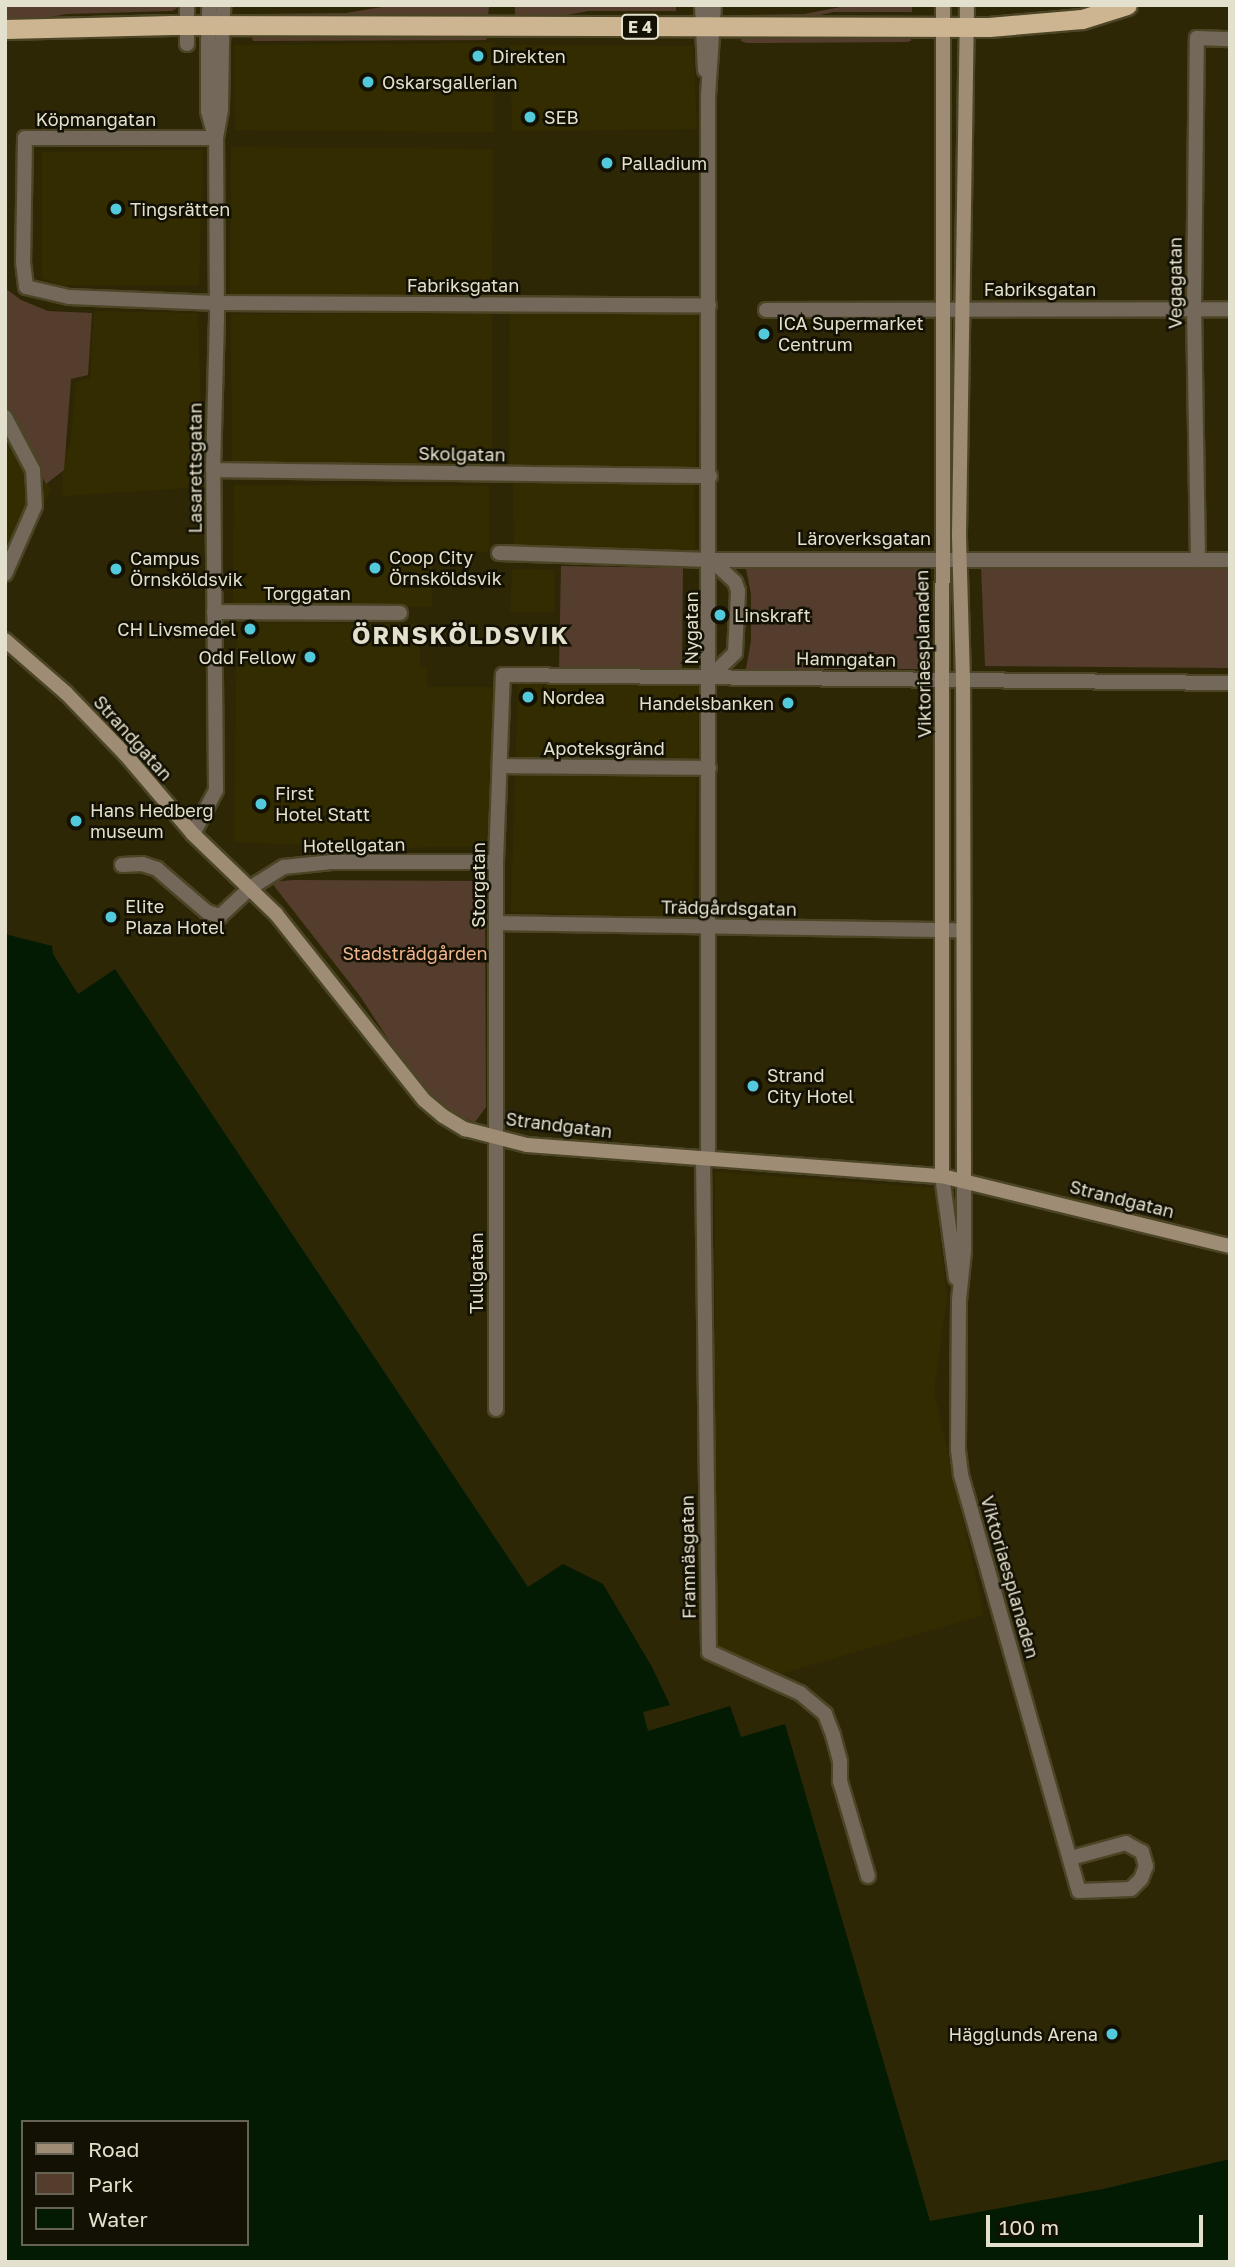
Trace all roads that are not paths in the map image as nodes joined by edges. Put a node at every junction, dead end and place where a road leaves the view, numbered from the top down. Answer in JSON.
{"nodes":[{"id":1,"x":223,"y":5,"type":"edge"},
{"id":2,"x":702,"y":5,"type":"edge"},
{"id":3,"x":715,"y":5,"type":"edge"},
{"id":4,"x":943,"y":5,"type":"edge"},
{"id":5,"x":967,"y":5,"type":"edge"},
{"id":6,"x":1127,"y":5,"type":"edge"},
{"id":7,"x":187,"y":25,"type":"edge"},
{"id":8,"x":708,"y":27,"type":"junction"},
{"id":9,"x":942,"y":27,"type":"junction"},
{"id":10,"x":966,"y":27,"type":"junction"},
{"id":11,"x":214,"y":28,"type":"edge"},
{"id":12,"x":5,"y":29,"type":"edge"},
{"id":13,"x":1230,"y":39,"type":"edge"},
{"id":14,"x":216,"y":138,"type":"junction"},
{"id":15,"x":217,"y":303,"type":"junction"},
{"id":16,"x":709,"y":306,"type":"junction"},
{"id":17,"x":960,"y":308,"type":"junction"},
{"id":18,"x":943,"y":309,"type":"junction"},
{"id":19,"x":1194,"y":309,"type":"junction"},
{"id":20,"x":1230,"y":309,"type":"edge"},
{"id":21,"x":766,"y":310,"type":"dead end"},
{"id":22,"x":5,"y":417,"type":"edge"},
{"id":23,"x":213,"y":470,"type":"junction"},
{"id":24,"x":710,"y":476,"type":"junction"},
{"id":25,"x":499,"y":553,"type":"dead end"},
{"id":26,"x":959,"y":557,"type":"junction"},
{"id":27,"x":941,"y":558,"type":"junction"},
{"id":28,"x":711,"y":560,"type":"junction"},
{"id":29,"x":1198,"y":560,"type":"junction"},
{"id":30,"x":1230,"y":560,"type":"edge"},
{"id":31,"x":5,"y":574,"type":"edge"},
{"id":32,"x":214,"y":612,"type":"junction"},
{"id":33,"x":400,"y":613,"type":"dead end"},
{"id":34,"x":5,"y":640,"type":"edge"},
{"id":35,"x":503,"y":675,"type":"joint"},
{"id":36,"x":710,"y":677,"type":"junction"},
{"id":37,"x":943,"y":680,"type":"junction"},
{"id":38,"x":963,"y":680,"type":"junction"},
{"id":39,"x":1230,"y":683,"type":"edge"},
{"id":40,"x":500,"y":766,"type":"junction"},
{"id":41,"x":709,"y":768,"type":"junction"},
{"id":42,"x":193,"y":834,"type":"junction"},
{"id":43,"x":496,"y":862,"type":"junction"},
{"id":44,"x":122,"y":865,"type":"dead end"},
{"id":45,"x":250,"y":888,"type":"junction"},
{"id":46,"x":497,"y":923,"type":"junction"},
{"id":47,"x":706,"y":928,"type":"junction"},
{"id":48,"x":942,"y":930,"type":"junction"},
{"id":49,"x":962,"y":930,"type":"junction"},
{"id":50,"x":494,"y":1136,"type":"junction"},
{"id":51,"x":706,"y":1160,"type":"junction"},
{"id":52,"x":942,"y":1176,"type":"junction"},
{"id":53,"x":964,"y":1180,"type":"junction"},
{"id":54,"x":1230,"y":1246,"type":"edge"},
{"id":55,"x":959,"y":1300,"type":"junction"},
{"id":56,"x":496,"y":1409,"type":"dead end"},
{"id":57,"x":1071,"y":1858,"type":"junction"},
{"id":58,"x":868,"y":1876,"type":"dead end"}],
"edges":[{"from":1,"to":11,"type":"street","name":"Lasarettsgatan"},
{"from":2,"to":8,"type":"street","name":"Nygatan"},
{"from":3,"to":8,"type":"street","name":"Nygatan"},
{"from":4,"to":9,"type":"main road","name":"Viktoriaesplanaden"},
{"from":5,"to":10,"type":"main road","name":"Viktoriaesplanaden"},
{"from":6,"to":10,"type":"highway","number":"E 4"},
{"from":7,"to":11,"type":"highway","number":"E 4"},
{"from":7,"to":12,"type":"highway","number":"E 4"},
{"from":8,"to":9,"type":"highway","number":"E 4"},
{"from":8,"to":11,"type":"highway","number":"E 4"},
{"from":8,"to":16,"type":"street","name":"Nygatan"},
{"from":9,"to":10,"type":"highway","number":"E 4"},
{"from":9,"to":18,"type":"main road","name":"Viktoriaesplanaden"},
{"from":10,"to":17,"type":"main road","name":"Viktoriaesplanaden"},
{"from":11,"to":14,"type":"street","name":"Lasarettsgatan"},
{"from":13,"to":19,"type":"street","name":"Vegagatan"},
{"from":14,"to":15,"type":"street","name":"Lasarettsgatan"},
{"from":14,"to":15,"type":"street","name":"Köpmangatan"},
{"from":15,"to":16,"type":"street","name":"Fabriksgatan"},
{"from":15,"to":23,"type":"street","name":"Lasarettsgatan"},
{"from":16,"to":24,"type":"street","name":"Nygatan"},
{"from":17,"to":18,"type":"street","name":"Fabriksgatan"},
{"from":17,"to":19,"type":"street","name":"Fabriksgatan"},
{"from":17,"to":26,"type":"main road","name":"Viktoriaesplanaden"},
{"from":18,"to":21,"type":"street","name":"Fabriksgatan"},
{"from":18,"to":27,"type":"main road","name":"Viktoriaesplanaden"},
{"from":19,"to":20,"type":"street","name":"Fabriksgatan"},
{"from":19,"to":29,"type":"street","name":"Vegagatan"},
{"from":22,"to":31,"type":"street"},
{"from":23,"to":24,"type":"street","name":"Skolgatan"},
{"from":23,"to":32,"type":"street","name":"Lasarettsgatan"},
{"from":24,"to":28,"type":"street","name":"Nygatan"},
{"from":25,"to":28,"type":"street","name":"Läroverksgatan"},
{"from":26,"to":27,"type":"street","name":"Läroverksgatan"},
{"from":26,"to":29,"type":"street","name":"Läroverksgatan"},
{"from":26,"to":38,"type":"main road","name":"Viktoriaesplanaden"},
{"from":27,"to":28,"type":"street","name":"Läroverksgatan"},
{"from":27,"to":37,"type":"main road","name":"Viktoriaesplanaden"},
{"from":28,"to":36,"type":"street","name":"Nygatan"},
{"from":28,"to":36,"type":"street"},
{"from":29,"to":30,"type":"street","name":"Läroverksgatan"},
{"from":32,"to":33,"type":"street","name":"Torggatan"},
{"from":32,"to":42,"type":"street","name":"Lasarettsgatan"},
{"from":34,"to":42,"type":"main road","name":"Strandgatan"},
{"from":35,"to":36,"type":"street","name":"Hamngatan"},
{"from":35,"to":40,"type":"street","name":"Storgatan"},
{"from":36,"to":37,"type":"street","name":"Hamngatan"},
{"from":36,"to":41,"type":"street","name":"Nygatan"},
{"from":37,"to":38,"type":"street","name":"Hamngatan"},
{"from":37,"to":48,"type":"main road","name":"Viktoriaesplanaden"},
{"from":38,"to":39,"type":"street","name":"Hamngatan"},
{"from":38,"to":49,"type":"main road","name":"Viktoriaesplanaden"},
{"from":40,"to":41,"type":"street","name":"Apoteksgränd"},
{"from":40,"to":43,"type":"street","name":"Storgatan"},
{"from":41,"to":47,"type":"street","name":"Nygatan"},
{"from":42,"to":45,"type":"main road","name":"Strandgatan"},
{"from":43,"to":45,"type":"street","name":"Hotellgatan"},
{"from":43,"to":46,"type":"street","name":"Storgatan"},
{"from":44,"to":45,"type":"street","name":"Hotellgatan"},
{"from":45,"to":50,"type":"main road","name":"Strandgatan"},
{"from":46,"to":47,"type":"street","name":"Trädgårdsgatan"},
{"from":46,"to":50,"type":"street","name":"Storgatan"},
{"from":47,"to":48,"type":"street","name":"Trädgårdsgatan"},
{"from":47,"to":51,"type":"street","name":"Nygatan"},
{"from":48,"to":49,"type":"street","name":"Trädgårdsgatan"},
{"from":48,"to":52,"type":"main road","name":"Viktoriaesplanaden"},
{"from":49,"to":53,"type":"main road","name":"Viktoriaesplanaden"},
{"from":50,"to":51,"type":"main road","name":"Strandgatan"},
{"from":50,"to":56,"type":"street","name":"Tullgatan"},
{"from":51,"to":52,"type":"main road","name":"Strandgatan"},
{"from":51,"to":58,"type":"street","name":"Framnäsgatan"},
{"from":52,"to":53,"type":"main road","name":"Strandgatan"},
{"from":52,"to":55,"type":"street","name":"Viktoriaesplanaden"},
{"from":53,"to":54,"type":"main road","name":"Strandgatan"},
{"from":53,"to":55,"type":"street","name":"Viktoriaesplanaden"},
{"from":55,"to":57,"type":"street","name":"Viktoriaesplanaden"},
{"from":57,"to":57,"type":"street","name":"Viktoriaesplanaden"}]}
